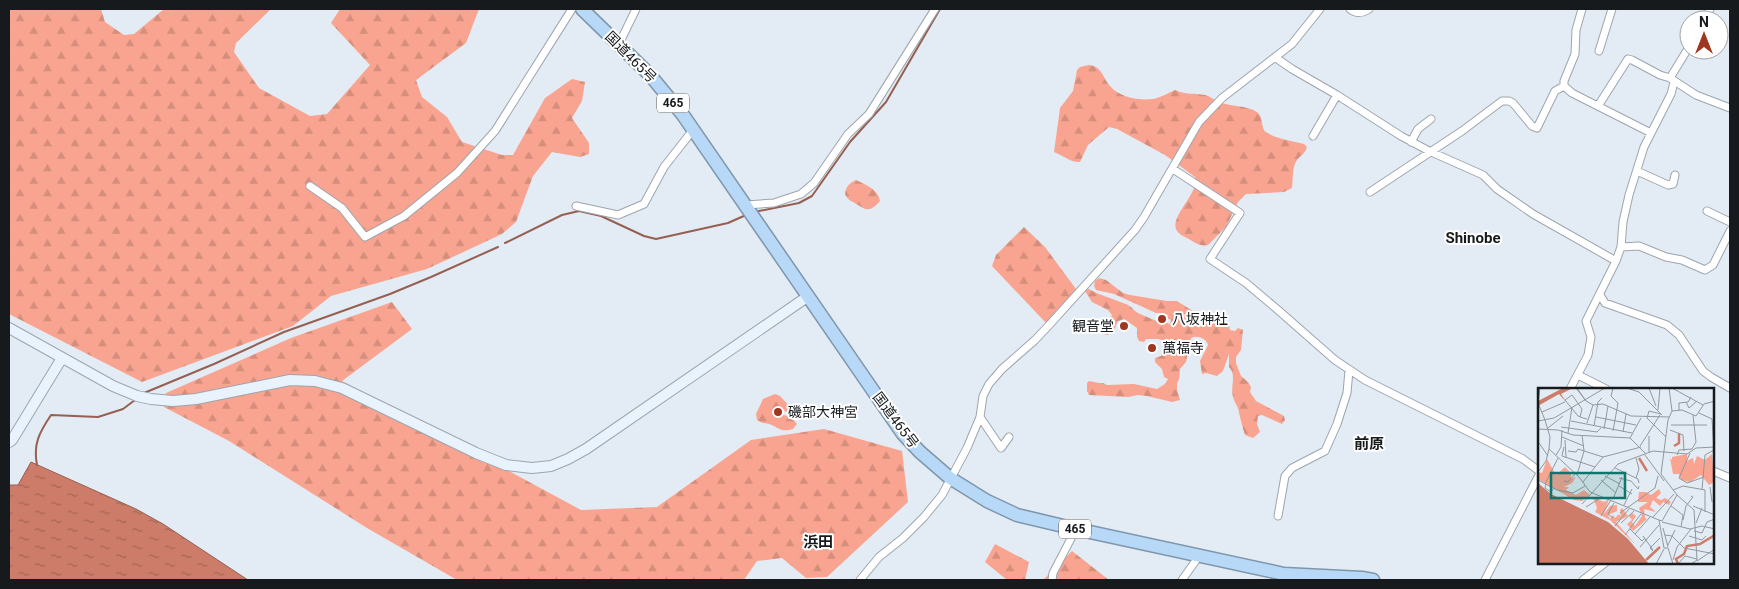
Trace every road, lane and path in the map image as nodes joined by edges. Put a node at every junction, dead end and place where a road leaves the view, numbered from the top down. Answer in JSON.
{"nodes":[{"id":1,"x":572,"y":9,"type":"edge"},
{"id":2,"x":582,"y":9,"type":"edge"},
{"id":3,"x":636,"y":9,"type":"edge"},
{"id":4,"x":935,"y":9,"type":"edge"},
{"id":5,"x":1320,"y":9,"type":"edge"},
{"id":6,"x":1350,"y":9,"type":"edge"},
{"id":7,"x":1370,"y":9,"type":"edge"},
{"id":8,"x":1582,"y":9,"type":"edge"},
{"id":9,"x":1612,"y":9,"type":"edge"},
{"id":10,"x":619,"y":44,"type":"junction"},
{"id":11,"x":1599,"y":51,"type":"dead end"},
{"id":12,"x":1276,"y":58,"type":"junction"},
{"id":13,"x":1682,"y":60,"type":"edge"},
{"id":14,"x":1672,"y":80,"type":"junction"},
{"id":15,"x":1564,"y":86,"type":"junction"},
{"id":16,"x":1338,"y":95,"type":"junction"},
{"id":17,"x":1598,"y":106,"type":"junction"},
{"id":18,"x":1730,"y":108,"type":"edge"},
{"id":19,"x":1431,"y":118,"type":"dead end"},
{"id":20,"x":693,"y":130,"type":"junction"},
{"id":21,"x":1651,"y":133,"type":"junction"},
{"id":22,"x":1313,"y":136,"type":"dead end"},
{"id":23,"x":1411,"y":142,"type":"junction"},
{"id":24,"x":1429,"y":151,"type":"junction"},
{"id":25,"x":1173,"y":169,"type":"junction"},
{"id":26,"x":1637,"y":171,"type":"junction"},
{"id":27,"x":1675,"y":175,"type":"dead end"},
{"id":28,"x":310,"y":186,"type":"dead end"},
{"id":29,"x":1370,"y":192,"type":"dead end"},
{"id":30,"x":576,"y":206,"type":"dead end"},
{"id":31,"x":749,"y":210,"type":"junction"},
{"id":32,"x":1707,"y":211,"type":"dead end"},
{"id":33,"x":1730,"y":222,"type":"edge"},
{"id":34,"x":1730,"y":231,"type":"edge"},
{"id":35,"x":1621,"y":247,"type":"junction"},
{"id":36,"x":1616,"y":261,"type":"junction"},
{"id":37,"x":1600,"y":295,"type":"junction"},
{"id":38,"x":807,"y":297,"type":"junction"},
{"id":39,"x":9,"y":328,"type":"edge"},
{"id":40,"x":62,"y":358,"type":"junction"},
{"id":41,"x":1349,"y":370,"type":"junction"},
{"id":42,"x":1578,"y":375,"type":"junction"},
{"id":43,"x":1571,"y":388,"type":"edge"},
{"id":44,"x":1604,"y":388,"type":"edge"},
{"id":45,"x":1730,"y":388,"type":"edge"},
{"id":46,"x":980,"y":417,"type":"junction"},
{"id":47,"x":1009,"y":437,"type":"dead end"},
{"id":48,"x":9,"y":442,"type":"edge"},
{"id":49,"x":1538,"y":470,"type":"edge"},
{"id":50,"x":1714,"y":471,"type":"edge"},
{"id":51,"x":950,"y":478,"type":"junction"},
{"id":52,"x":1538,"y":478,"type":"edge"},
{"id":53,"x":1730,"y":478,"type":"edge"},
{"id":54,"x":1278,"y":516,"type":"dead end"},
{"id":55,"x":1076,"y":529,"type":"junction"},
{"id":56,"x":1199,"y":556,"type":"junction"},
{"id":57,"x":1603,"y":564,"type":"edge"},
{"id":58,"x":860,"y":580,"type":"edge"},
{"id":59,"x":1052,"y":580,"type":"edge"},
{"id":60,"x":1182,"y":580,"type":"edge"},
{"id":61,"x":1373,"y":580,"type":"edge"},
{"id":62,"x":1485,"y":580,"type":"edge"},
{"id":63,"x":1583,"y":580,"type":"edge"}],
"edges":[{"from":1,"to":28,"type":"street"},
{"from":2,"to":10,"type":"highway","name":"国道465号","number":"465"},
{"from":3,"to":10,"type":"street"},
{"from":4,"to":31,"type":"street"},
{"from":5,"to":12,"type":"street"},
{"from":6,"to":7,"type":"street"},
{"from":8,"to":15,"type":"street"},
{"from":9,"to":11,"type":"street"},
{"from":10,"to":20,"type":"highway","name":"国道465号","number":"465"},
{"from":12,"to":16,"type":"street"},
{"from":12,"to":25,"type":"street"},
{"from":13,"to":14,"type":"street"},
{"from":14,"to":17,"type":"street"},
{"from":14,"to":18,"type":"street"},
{"from":14,"to":21,"type":"street"},
{"from":15,"to":17,"type":"street"},
{"from":15,"to":24,"type":"street"},
{"from":16,"to":22,"type":"street"},
{"from":16,"to":23,"type":"street"},
{"from":17,"to":21,"type":"street"},
{"from":19,"to":23,"type":"street"},
{"from":20,"to":30,"type":"street"},
{"from":20,"to":31,"type":"highway","name":"国道465号","number":"465"},
{"from":21,"to":26,"type":"street"},
{"from":23,"to":24,"type":"street"},
{"from":24,"to":29,"type":"street"},
{"from":24,"to":36,"type":"street"},
{"from":25,"to":41,"type":"street"},
{"from":25,"to":46,"type":"street"},
{"from":26,"to":27,"type":"street"},
{"from":26,"to":35,"type":"street"},
{"from":31,"to":38,"type":"highway","name":"国道465号","number":"465"},
{"from":32,"to":33,"type":"street"},
{"from":34,"to":35,"type":"street"},
{"from":35,"to":36,"type":"street"},
{"from":36,"to":37,"type":"street"},
{"from":37,"to":42,"type":"street"},
{"from":37,"to":45,"type":"street"},
{"from":38,"to":40,"type":"street"},
{"from":38,"to":51,"type":"highway","name":"国道465号","number":"465"},
{"from":39,"to":40,"type":"street"},
{"from":40,"to":48,"type":"street"},
{"from":41,"to":49,"type":"street"},
{"from":41,"to":54,"type":"street"},
{"from":42,"to":43,"type":"street"},
{"from":42,"to":44,"type":"street"},
{"from":46,"to":47,"type":"street"},
{"from":46,"to":51,"type":"street"},
{"from":50,"to":53,"type":"street"},
{"from":51,"to":55,"type":"highway","name":"国道465号","number":"465"},
{"from":51,"to":58,"type":"street"},
{"from":52,"to":62,"type":"street"},
{"from":55,"to":56,"type":"highway","name":"国道465号","number":"465"},
{"from":55,"to":59,"type":"street"},
{"from":56,"to":60,"type":"street"},
{"from":56,"to":61,"type":"highway","name":"国道465号","number":"465"},
{"from":57,"to":63,"type":"street"}]}
